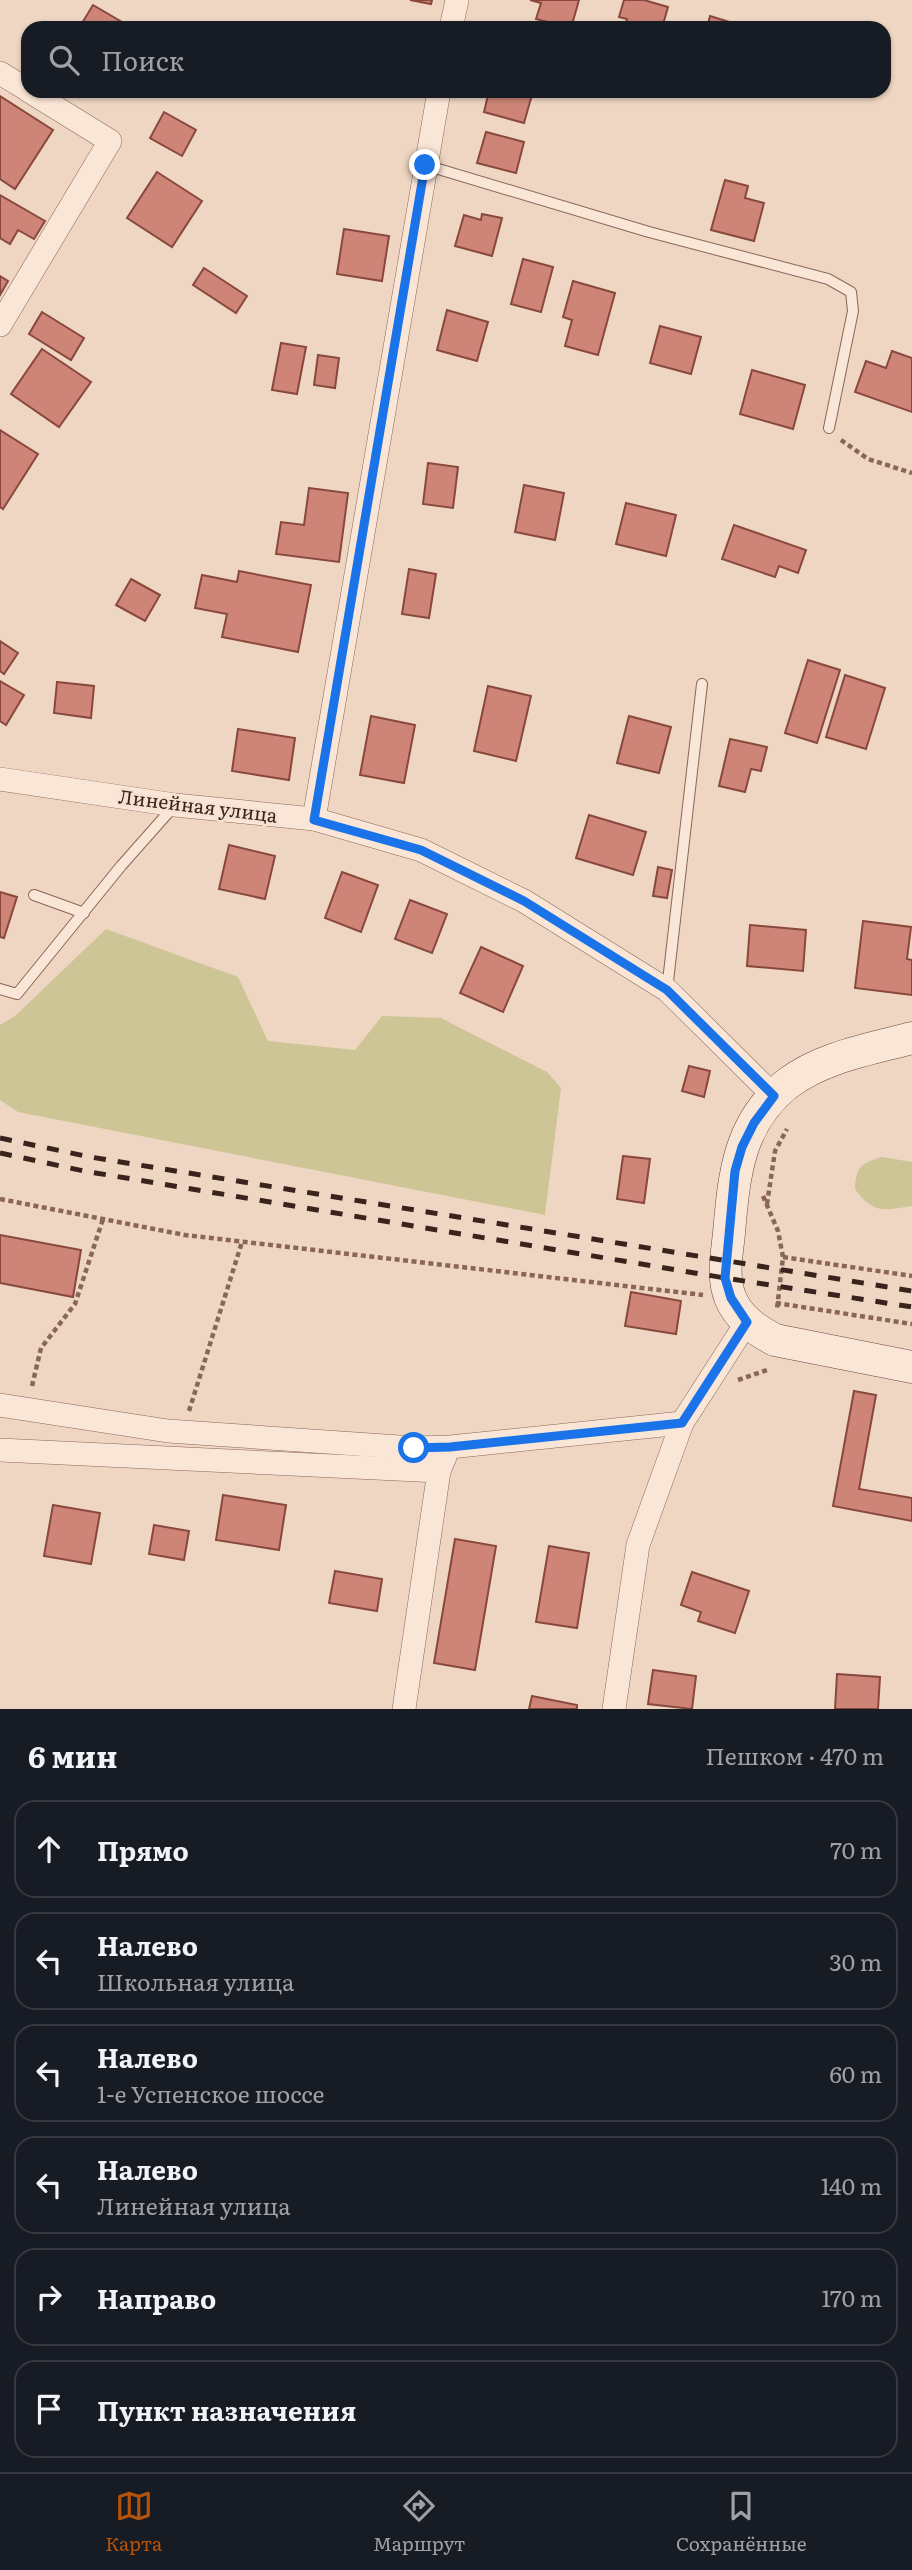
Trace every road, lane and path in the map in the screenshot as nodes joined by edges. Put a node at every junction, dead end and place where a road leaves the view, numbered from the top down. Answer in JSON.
{"nodes":[{"id":1,"x":457,"y":0,"type":"edge"},
{"id":2,"x":452,"y":21,"type":"edge"},
{"id":3,"x":0,"y":73,"type":"edge"},
{"id":4,"x":21,"y":86,"type":"edge"},
{"id":5,"x":40,"y":98,"type":"edge"},
{"id":6,"x":438,"y":98,"type":"edge"},
{"id":7,"x":425,"y":165,"type":"junction"},
{"id":8,"x":0,"y":325,"type":"edge"},
{"id":9,"x":829,"y":428,"type":"joint"},
{"id":10,"x":912,"y":473,"type":"edge"},
{"id":11,"x":702,"y":684,"type":"dead end"},
{"id":12,"x":0,"y":779,"type":"edge"},
{"id":13,"x":175,"y":806,"type":"junction"},
{"id":14,"x":314,"y":820,"type":"junction"},
{"id":15,"x":34,"y":895,"type":"dead end"},
{"id":16,"x":84,"y":913,"type":"junction"},
{"id":17,"x":0,"y":989,"type":"edge"},
{"id":18,"x":667,"y":990,"type":"junction"},
{"id":19,"x":912,"y":1038,"type":"edge"},
{"id":20,"x":782,"y":1109,"type":"junction"},
{"id":21,"x":762,"y":1194,"type":"dead end"},
{"id":22,"x":0,"y":1199,"type":"edge"},
{"id":23,"x":766,"y":1205,"type":"junction"},
{"id":24,"x":103,"y":1219,"type":"junction"},
{"id":25,"x":242,"y":1242,"type":"junction"},
{"id":26,"x":912,"y":1276,"type":"edge"},
{"id":27,"x":776,"y":1303,"type":"dead end"},
{"id":28,"x":739,"y":1310,"type":"junction"},
{"id":29,"x":912,"y":1324,"type":"edge"},
{"id":30,"x":912,"y":1367,"type":"edge"},
{"id":31,"x":0,"y":1405,"type":"edge"},
{"id":32,"x":27,"y":1409,"type":"junction"},
{"id":33,"x":682,"y":1423,"type":"junction"},
{"id":34,"x":182,"y":1432,"type":"junction"},
{"id":35,"x":450,"y":1447,"type":"junction"},
{"id":36,"x":0,"y":1450,"type":"edge"},
{"id":37,"x":439,"y":1471,"type":"junction"},
{"id":38,"x":404,"y":1709,"type":"edge"},
{"id":39,"x":614,"y":1709,"type":"edge"}],
"edges":[{"from":1,"to":2,"type":"street"},
{"from":3,"to":4,"type":"street"},
{"from":5,"to":8,"type":"street"},
{"from":6,"to":7,"type":"street"},
{"from":7,"to":9,"type":"lane"},
{"from":7,"to":14,"type":"street"},
{"from":9,"to":10,"type":"path"},
{"from":11,"to":18,"type":"lane"},
{"from":12,"to":13,"type":"street","name":"Линейная улица"},
{"from":13,"to":14,"type":"street","name":"Линейная улица"},
{"from":13,"to":16,"type":"lane"},
{"from":14,"to":18,"type":"street","name":"Линейная улица"},
{"from":15,"to":16,"type":"lane"},
{"from":16,"to":17,"type":"lane"},
{"from":18,"to":20,"type":"street","name":"Линейная улица"},
{"from":19,"to":20,"type":"main road"},
{"from":20,"to":23,"type":"path"},
{"from":20,"to":28,"type":"main road"},
{"from":21,"to":23,"type":"path"},
{"from":22,"to":24,"type":"path"},
{"from":23,"to":26,"type":"path"},
{"from":24,"to":25,"type":"path"},
{"from":24,"to":32,"type":"path"},
{"from":25,"to":28,"type":"path"},
{"from":25,"to":34,"type":"path"},
{"from":27,"to":29,"type":"path"},
{"from":28,"to":30,"type":"main road"},
{"from":28,"to":33,"type":"street"},
{"from":31,"to":32,"type":"street"},
{"from":32,"to":34,"type":"street"},
{"from":33,"to":35,"type":"street"},
{"from":33,"to":39,"type":"street"},
{"from":34,"to":35,"type":"street"},
{"from":35,"to":37,"type":"street"},
{"from":36,"to":37,"type":"street"},
{"from":37,"to":38,"type":"street"}]}
